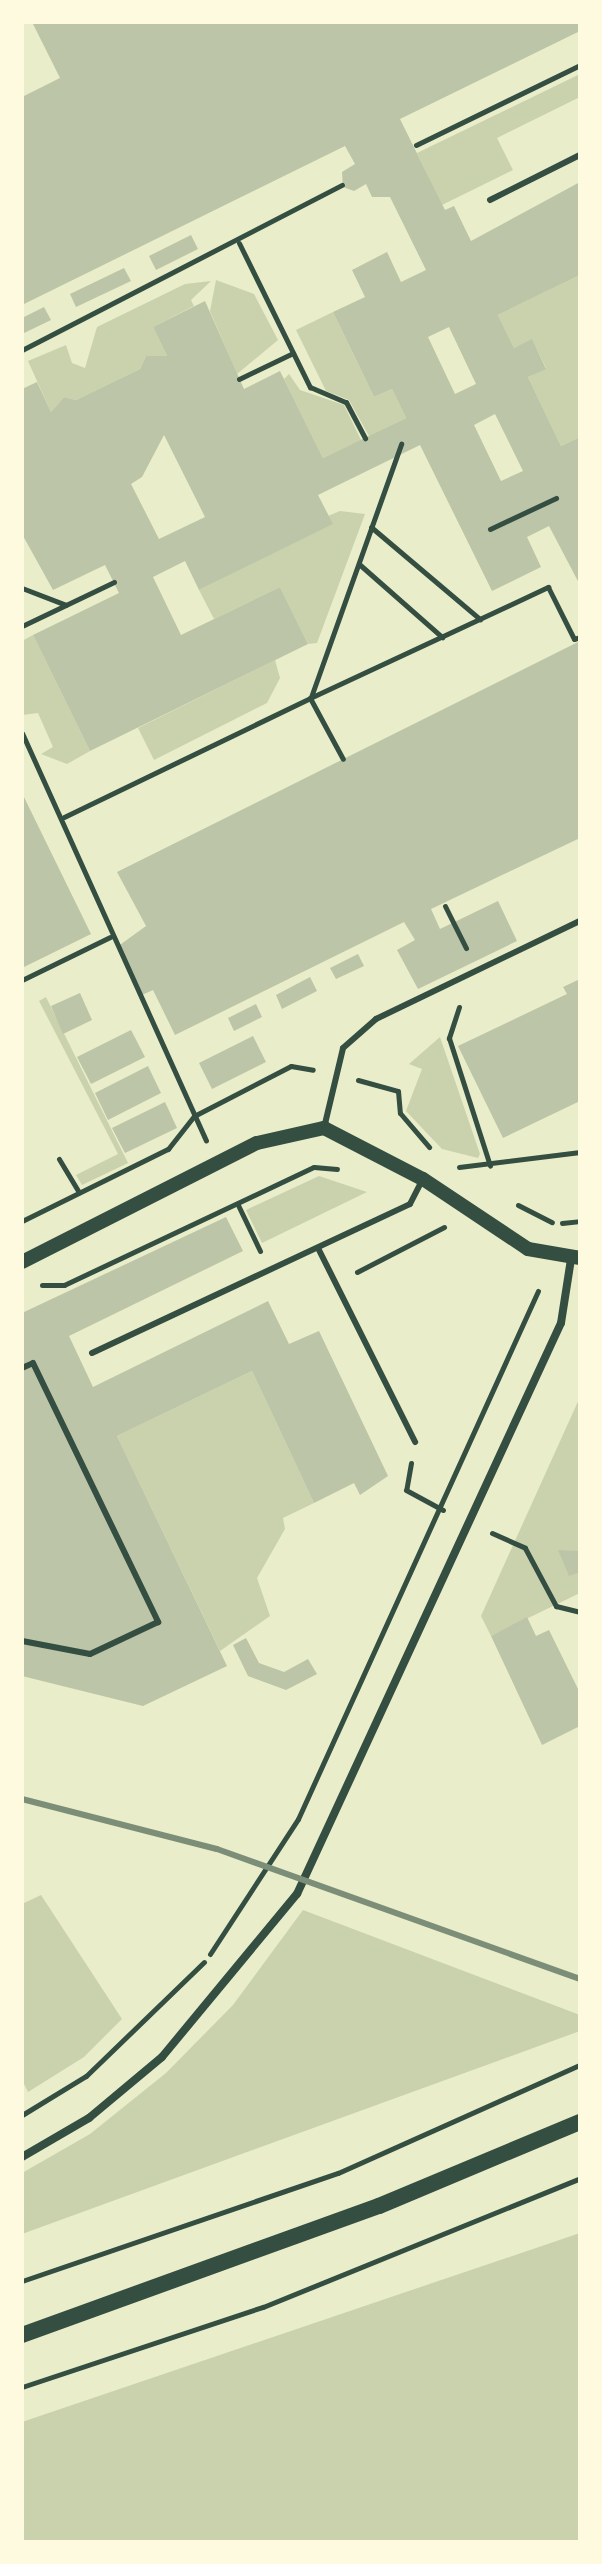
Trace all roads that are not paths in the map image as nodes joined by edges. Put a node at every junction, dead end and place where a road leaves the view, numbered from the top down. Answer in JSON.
{"nodes":[{"id":1,"x":580,"y":155,"type":"edge"},
{"id":2,"x":490,"y":200,"type":"dead end"},
{"id":3,"x":580,"y":921,"type":"edge"},
{"id":4,"x":324,"y":1128,"type":"junction"},
{"id":5,"x":423,"y":1179,"type":"junction"},
{"id":6,"x":318,"y":1248,"type":"junction"},
{"id":7,"x":576,"y":1259,"type":"edge"},
{"id":8,"x":22,"y":1262,"type":"edge"},
{"id":9,"x":92,"y":1353,"type":"dead end"},
{"id":10,"x":22,"y":1368,"type":"edge"},
{"id":11,"x":415,"y":1442,"type":"road end"},
{"id":12,"x":22,"y":1641,"type":"edge"},
{"id":13,"x":580,"y":2122,"type":"edge"},
{"id":14,"x":22,"y":2157,"type":"edge"},
{"id":15,"x":22,"y":2335,"type":"edge"}],
"edges":[{"from":1,"to":2,"type":"lane"},
{"from":3,"to":4,"type":"lane"},
{"from":4,"to":5,"type":"street"},
{"from":4,"to":8,"type":"street"},
{"from":5,"to":6,"type":"lane"},
{"from":5,"to":7,"type":"street"},
{"from":6,"to":9,"type":"lane"},
{"from":6,"to":11,"type":"lane"},
{"from":7,"to":14,"type":"street"},
{"from":10,"to":12,"type":"lane"},
{"from":13,"to":15,"type":"main road"}]}
